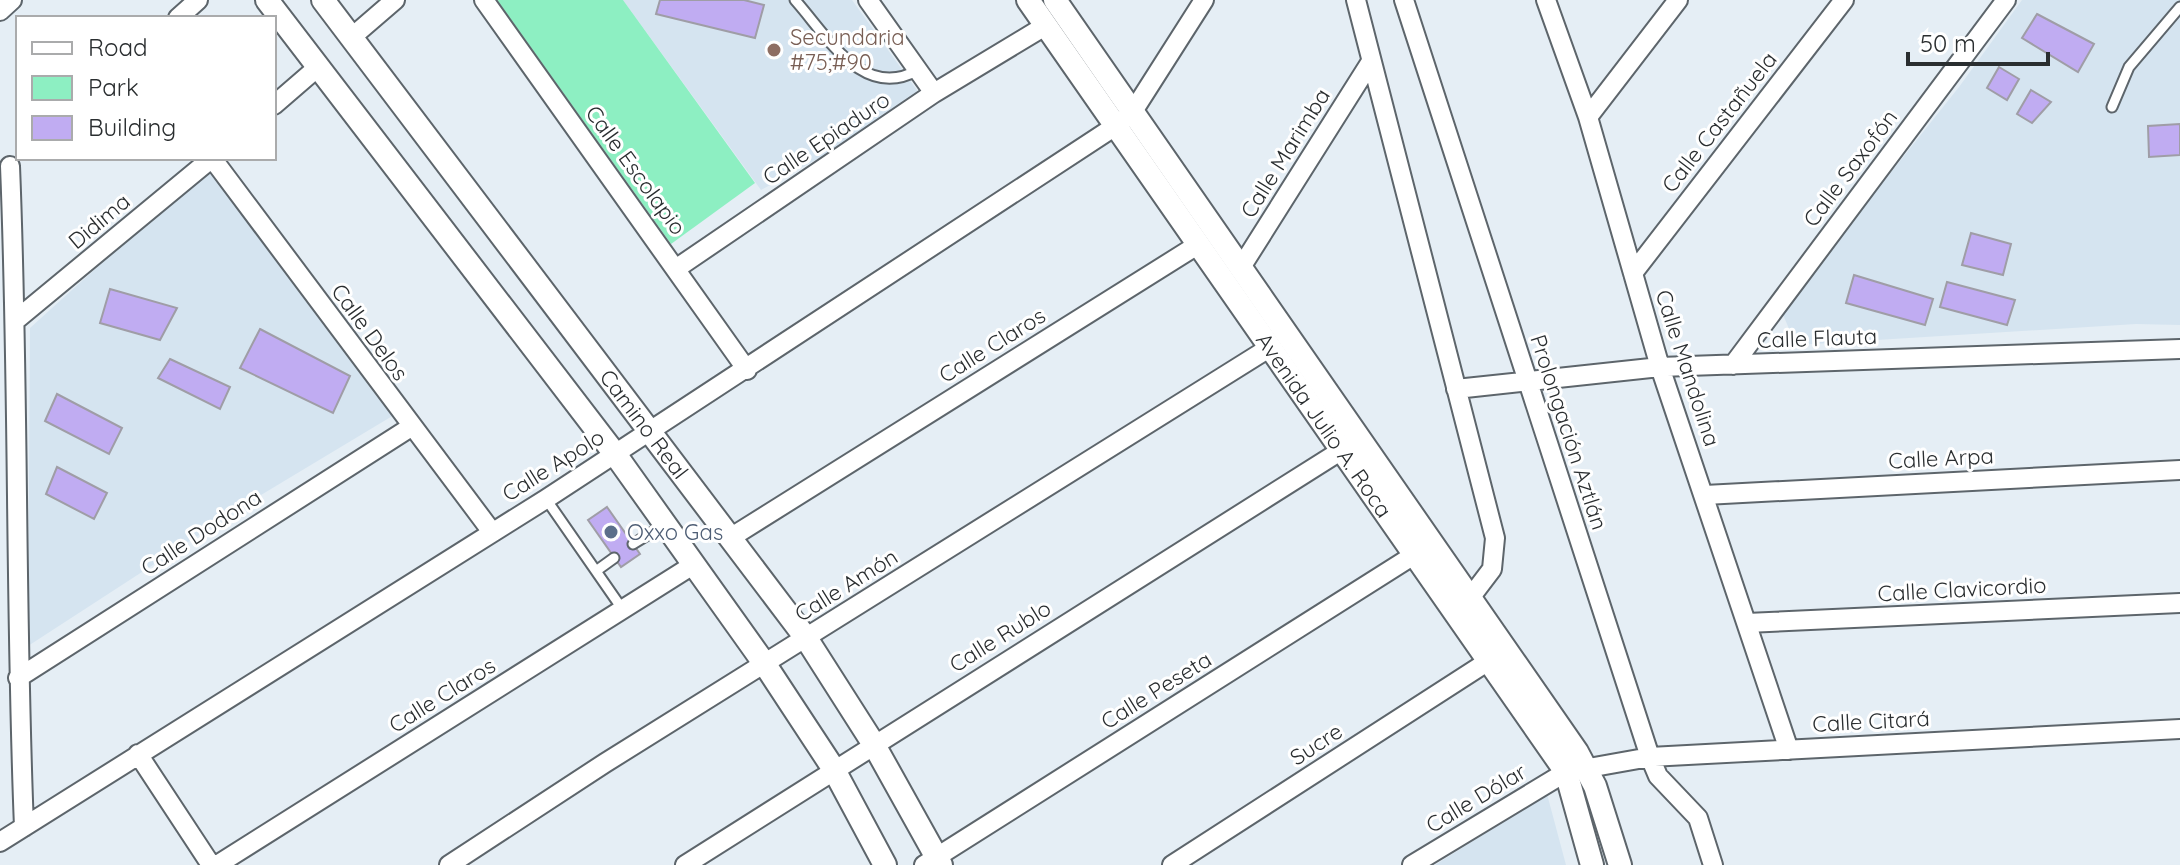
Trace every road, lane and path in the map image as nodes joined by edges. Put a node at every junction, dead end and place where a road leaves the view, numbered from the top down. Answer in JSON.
{"nodes":[{"id":1,"x":12,"y":0,"type":"edge"},
{"id":2,"x":198,"y":0,"type":"edge"},
{"id":3,"x":267,"y":0,"type":"edge"},
{"id":4,"x":323,"y":0,"type":"edge"},
{"id":5,"x":395,"y":0,"type":"edge"},
{"id":6,"x":484,"y":0,"type":"edge"},
{"id":7,"x":795,"y":0,"type":"edge"},
{"id":8,"x":868,"y":0,"type":"edge"},
{"id":9,"x":1028,"y":0,"type":"edge"},
{"id":10,"x":1055,"y":0,"type":"edge"},
{"id":11,"x":1204,"y":0,"type":"edge"},
{"id":12,"x":1356,"y":0,"type":"edge"},
{"id":13,"x":1404,"y":0,"type":"edge"},
{"id":14,"x":1546,"y":0,"type":"edge"},
{"id":15,"x":1678,"y":0,"type":"edge"},
{"id":16,"x":1844,"y":0,"type":"edge"},
{"id":17,"x":2006,"y":0,"type":"edge"},
{"id":18,"x":2180,"y":7,"type":"edge"},
{"id":19,"x":0,"y":11,"type":"edge"},
{"id":20,"x":180,"y":16,"type":"edge"},
{"id":21,"x":1045,"y":26,"type":"junction"},
{"id":22,"x":352,"y":37,"type":"junction"},
{"id":23,"x":1370,"y":63,"type":"junction"},
{"id":24,"x":318,"y":67,"type":"junction"},
{"id":25,"x":918,"y":70,"type":"junction"},
{"id":26,"x":934,"y":93,"type":"junction"},
{"id":27,"x":276,"y":103,"type":"edge"},
{"id":28,"x":2112,"y":107,"type":"dead end"},
{"id":29,"x":1588,"y":117,"type":"junction"},
{"id":30,"x":1125,"y":119,"type":"junction"},
{"id":31,"x":210,"y":160,"type":"edge"},
{"id":32,"x":213,"y":160,"type":"edge"},
{"id":33,"x":10,"y":166,"type":"edge"},
{"id":34,"x":1199,"y":244,"type":"junction"},
{"id":35,"x":677,"y":268,"type":"junction"},
{"id":36,"x":1240,"y":269,"type":"junction"},
{"id":37,"x":1633,"y":273,"type":"junction"},
{"id":38,"x":16,"y":320,"type":"junction"},
{"id":39,"x":1269,"y":348,"type":"junction"},
{"id":40,"x":2180,"y":349,"type":"edge"},
{"id":41,"x":1733,"y":365,"type":"junction"},
{"id":42,"x":1660,"y":367,"type":"junction"},
{"id":43,"x":747,"y":370,"type":"junction"},
{"id":44,"x":1526,"y":380,"type":"junction"},
{"id":45,"x":1456,"y":389,"type":"junction"},
{"id":46,"x":411,"y":427,"type":"junction"},
{"id":47,"x":647,"y":432,"type":"junction"},
{"id":48,"x":1342,"y":450,"type":"junction"},
{"id":49,"x":615,"y":454,"type":"junction"},
{"id":50,"x":2180,"y":470,"type":"edge"},
{"id":51,"x":1705,"y":495,"type":"junction"},
{"id":52,"x":546,"y":499,"type":"junction"},
{"id":53,"x":664,"y":524,"type":"junction"},
{"id":54,"x":492,"y":532,"type":"junction"},
{"id":55,"x":730,"y":538,"type":"junction"},
{"id":56,"x":633,"y":544,"type":"dead end"},
{"id":57,"x":1414,"y":555,"type":"junction"},
{"id":58,"x":614,"y":558,"type":"dead end"},
{"id":59,"x":693,"y":565,"type":"junction"},
{"id":60,"x":596,"y":571,"type":"junction"},
{"id":61,"x":1470,"y":598,"type":"junction"},
{"id":62,"x":2180,"y":603,"type":"edge"},
{"id":63,"x":623,"y":610,"type":"junction"},
{"id":64,"x":1747,"y":623,"type":"junction"},
{"id":65,"x":806,"y":638,"type":"junction"},
{"id":66,"x":1487,"y":662,"type":"junction"},
{"id":67,"x":764,"y":663,"type":"junction"},
{"id":68,"x":18,"y":678,"type":"junction"},
{"id":69,"x":2180,"y":729,"type":"edge"},
{"id":70,"x":873,"y":743,"type":"junction"},
{"id":71,"x":1789,"y":750,"type":"junction"},
{"id":72,"x":138,"y":754,"type":"junction"},
{"id":73,"x":1650,"y":757,"type":"junction"},
{"id":74,"x":833,"y":768,"type":"junction"},
{"id":75,"x":1576,"y":769,"type":"junction"},
{"id":76,"x":24,"y":827,"type":"junction"},
{"id":77,"x":0,"y":842,"type":"edge"},
{"id":78,"x":934,"y":862,"type":"edge"},
{"id":79,"x":214,"y":865,"type":"edge"},
{"id":80,"x":449,"y":865,"type":"edge"},
{"id":81,"x":685,"y":865,"type":"edge"},
{"id":82,"x":885,"y":865,"type":"edge"},
{"id":83,"x":1172,"y":865,"type":"edge"},
{"id":84,"x":1412,"y":865,"type":"edge"},
{"id":85,"x":1592,"y":865,"type":"edge"},
{"id":86,"x":1620,"y":865,"type":"edge"},
{"id":87,"x":1713,"y":865,"type":"edge"}],
"edges":[{"from":1,"to":19,"type":"street"},
{"from":2,"to":20,"type":"street"},
{"from":3,"to":24,"type":"street","name":"Camino Real"},
{"from":4,"to":22,"type":"street","name":"Camino Real"},
{"from":5,"to":22,"type":"street"},
{"from":6,"to":35,"type":"street","name":"Calle Escolapio"},
{"from":7,"to":25,"type":"lane"},
{"from":8,"to":25,"type":"street"},
{"from":9,"to":21,"type":"street","name":"Avenida Julio A. Roca"},
{"from":10,"to":30,"type":"street","name":"Avenida Julio A. Roca"},
{"from":11,"to":30,"type":"street","name":"Calle Apolo"},
{"from":12,"to":23,"type":"street"},
{"from":13,"to":44,"type":"street","name":"Prolongación Aztlán"},
{"from":14,"to":29,"type":"street","name":"Calle Mandolina"},
{"from":15,"to":29,"type":"street"},
{"from":16,"to":37,"type":"street","name":"Calle Castañuela"},
{"from":17,"to":41,"type":"street","name":"Calle Saxofón"},
{"from":18,"to":28,"type":"lane"},
{"from":21,"to":26,"type":"street","name":"Calle Epiaduro"},
{"from":21,"to":30,"type":"street","name":"Avenida Julio A. Roca"},
{"from":22,"to":47,"type":"street","name":"Camino Real"},
{"from":23,"to":36,"type":"street","name":"Calle Marimba"},
{"from":23,"to":45,"type":"street"},
{"from":24,"to":27,"type":"street"},
{"from":24,"to":49,"type":"street","name":"Camino Real"},
{"from":25,"to":26,"type":"street"},
{"from":26,"to":35,"type":"street","name":"Calle Epiaduro"},
{"from":29,"to":37,"type":"street","name":"Calle Mandolina"},
{"from":30,"to":34,"type":"street","name":"Avenida Julio A. Roca"},
{"from":30,"to":36,"type":"street","name":"Avenida Julio A. Roca"},
{"from":30,"to":43,"type":"street","name":"Calle Apolo"},
{"from":31,"to":38,"type":"street","name":"Didima"},
{"from":32,"to":46,"type":"street","name":"Calle Delos"},
{"from":33,"to":38,"type":"street"},
{"from":34,"to":39,"type":"street","name":"Avenida Julio A. Roca"},
{"from":34,"to":55,"type":"street","name":"Calle Claros"},
{"from":35,"to":43,"type":"street","name":"Calle Escolapio"},
{"from":36,"to":61,"type":"street","name":"Avenida Julio A. Roca"},
{"from":37,"to":42,"type":"street","name":"Calle Mandolina"},
{"from":38,"to":68,"type":"street"},
{"from":39,"to":48,"type":"street","name":"Avenida Julio A. Roca"},
{"from":39,"to":65,"type":"street","name":"Calle Amón"},
{"from":40,"to":41,"type":"street","name":"Calle Flauta"},
{"from":41,"to":42,"type":"street","name":"Calle Flauta"},
{"from":42,"to":44,"type":"street","name":"Calle Flauta"},
{"from":42,"to":51,"type":"street","name":"Calle Mandolina"},
{"from":43,"to":47,"type":"street","name":"Calle Apolo"},
{"from":44,"to":45,"type":"street","name":"Calle Flauta"},
{"from":44,"to":73,"type":"street","name":"Prolongación Aztlán"},
{"from":45,"to":61,"type":"street"},
{"from":46,"to":54,"type":"street","name":"Calle Delos"},
{"from":46,"to":68,"type":"street","name":"Calle Dodona"},
{"from":47,"to":49,"type":"street","name":"Calle Apolo"},
{"from":47,"to":55,"type":"street","name":"Camino Real"},
{"from":48,"to":57,"type":"street","name":"Avenida Julio A. Roca"},
{"from":48,"to":70,"type":"street","name":"Calle Rublo"},
{"from":49,"to":52,"type":"street","name":"Calle Apolo"},
{"from":49,"to":53,"type":"street","name":"Camino Real"},
{"from":50,"to":51,"type":"street","name":"Calle Arpa"},
{"from":51,"to":64,"type":"street","name":"Calle Mandolina"},
{"from":52,"to":54,"type":"street","name":"Calle Apolo"},
{"from":52,"to":60,"type":"lane"},
{"from":53,"to":56,"type":"lane"},
{"from":53,"to":59,"type":"street","name":"Camino Real"},
{"from":54,"to":72,"type":"street","name":"Calle Apolo"},
{"from":55,"to":65,"type":"street","name":"Camino Real"},
{"from":57,"to":66,"type":"street","name":"Avenida Julio A. Roca"},
{"from":57,"to":78,"type":"street","name":"Calle Peseta"},
{"from":58,"to":60,"type":"lane"},
{"from":59,"to":63,"type":"street","name":"Calle Claros"},
{"from":59,"to":67,"type":"street","name":"Camino Real"},
{"from":60,"to":63,"type":"lane"},
{"from":61,"to":75,"type":"street","name":"Avenida Julio A. Roca"},
{"from":62,"to":64,"type":"street","name":"Calle Clavicordio"},
{"from":63,"to":79,"type":"street","name":"Calle Claros"},
{"from":64,"to":71,"type":"street","name":"Calle Mandolina"},
{"from":65,"to":67,"type":"street","name":"Calle Amón"},
{"from":65,"to":70,"type":"street","name":"Camino Real"},
{"from":66,"to":75,"type":"street","name":"Avenida Julio A. Roca"},
{"from":66,"to":83,"type":"street","name":"Sucre"},
{"from":67,"to":74,"type":"street","name":"Camino Real"},
{"from":67,"to":80,"type":"street","name":"Calle Amón"},
{"from":68,"to":76,"type":"street"},
{"from":69,"to":71,"type":"street","name":"Calle Citará"},
{"from":70,"to":74,"type":"street","name":"Calle Rublo"},
{"from":70,"to":78,"type":"street","name":"Camino Real"},
{"from":71,"to":73,"type":"street","name":"Calle Citará"},
{"from":72,"to":76,"type":"street","name":"Calle Apolo"},
{"from":72,"to":79,"type":"street"},
{"from":73,"to":75,"type":"street","name":"Calle Citará"},
{"from":73,"to":87,"type":"street","name":"Prolongación Aztlán"},
{"from":74,"to":81,"type":"street","name":"Calle Rublo"},
{"from":74,"to":82,"type":"street","name":"Camino Real"},
{"from":75,"to":84,"type":"street","name":"Calle Dólar"},
{"from":75,"to":85,"type":"street","name":"Avenida Julio A. Roca"},
{"from":75,"to":86,"type":"street","name":"Avenida Julio A. Roca"},
{"from":76,"to":77,"type":"street","name":"Calle Apolo"}]}
